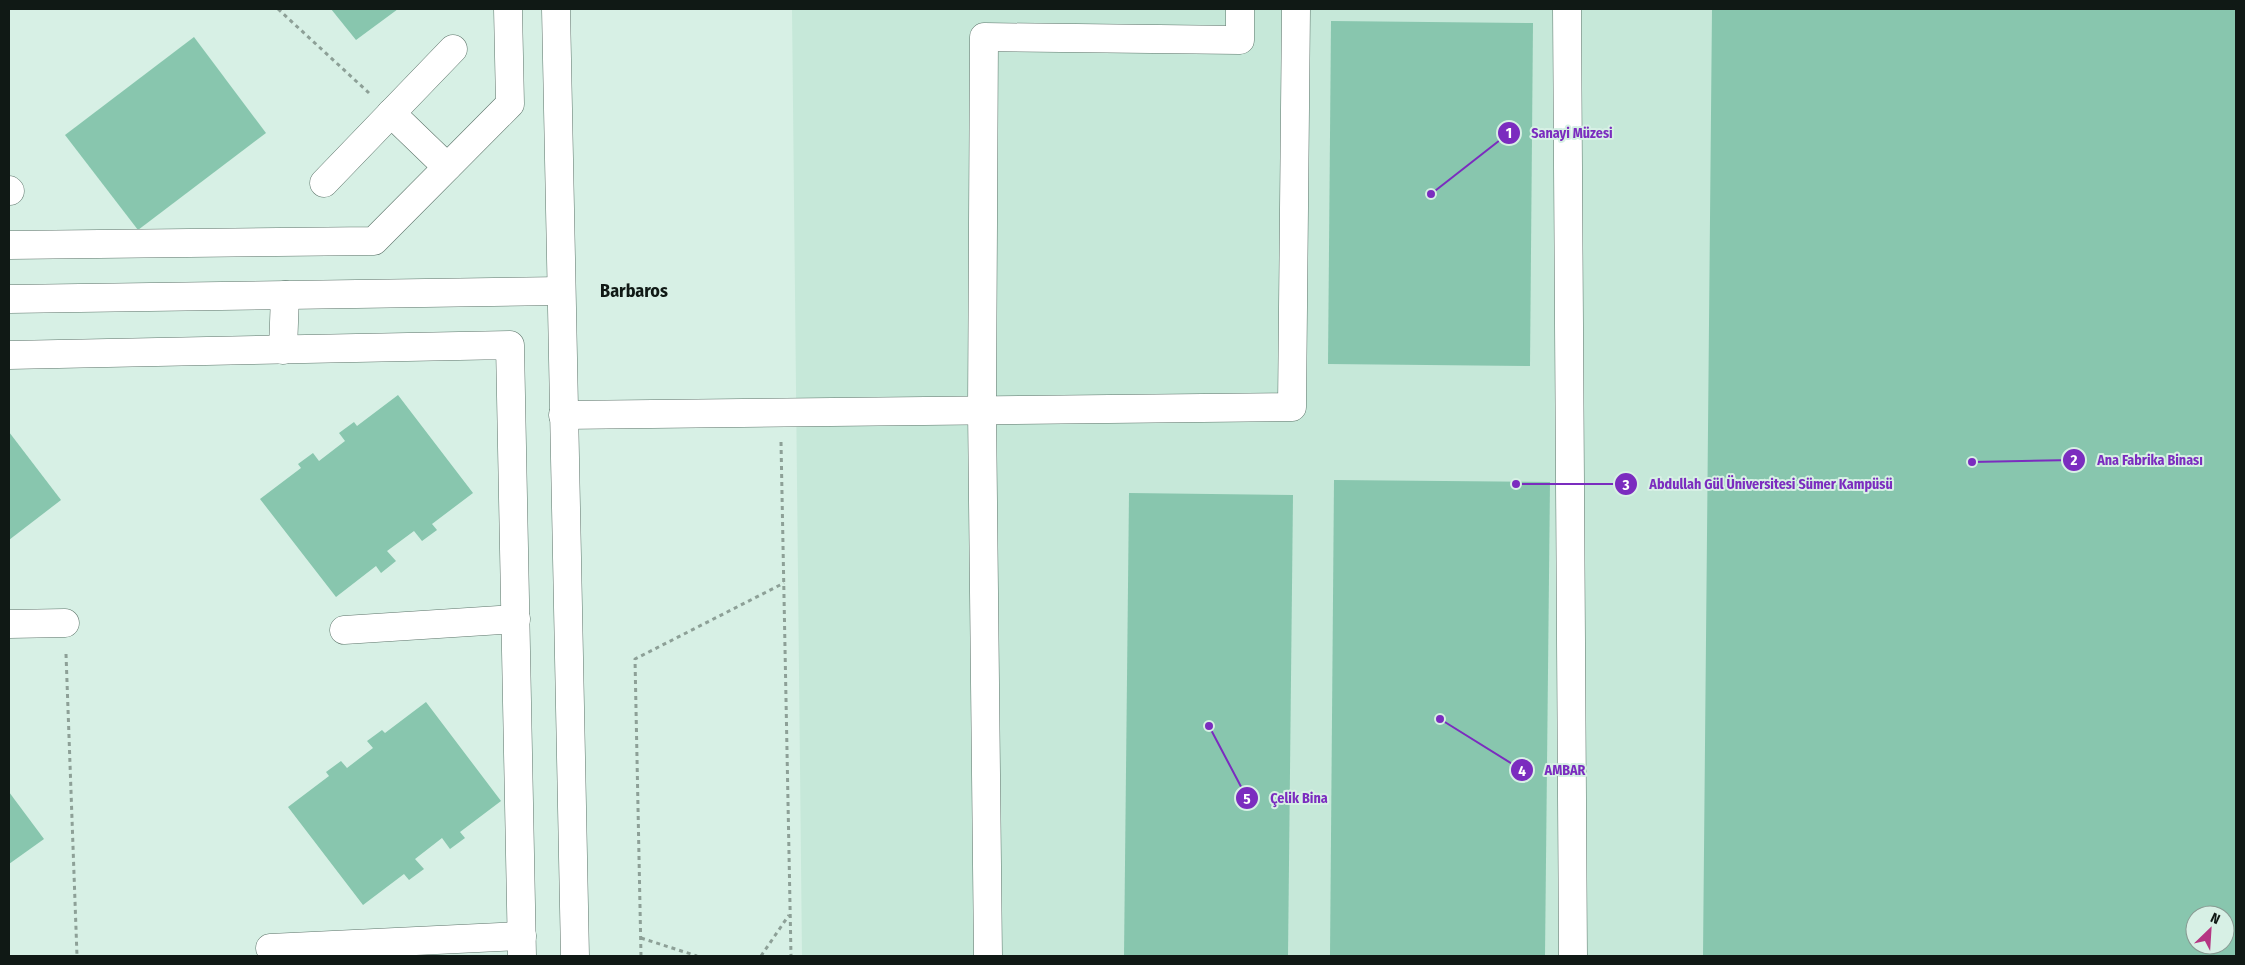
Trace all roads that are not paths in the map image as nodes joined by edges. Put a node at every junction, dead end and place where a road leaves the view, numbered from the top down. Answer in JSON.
{"nodes":[{"id":1,"x":508,"y":9,"type":"edge"},
{"id":2,"x":556,"y":9,"type":"edge"},
{"id":3,"x":1240,"y":9,"type":"edge"},
{"id":4,"x":1296,"y":9,"type":"edge"},
{"id":5,"x":1567,"y":9,"type":"edge"},
{"id":6,"x":453,"y":49,"type":"dead end"},
{"id":7,"x":391,"y":113,"type":"junction"},
{"id":8,"x":447,"y":167,"type":"junction"},
{"id":9,"x":324,"y":183,"type":"dead end"},
{"id":10,"x":9,"y":245,"type":"edge"},
{"id":11,"x":561,"y":290,"type":"junction"},
{"id":12,"x":285,"y":295,"type":"junction"},
{"id":13,"x":9,"y":300,"type":"edge"},
{"id":14,"x":283,"y":350,"type":"junction"},
{"id":15,"x":9,"y":356,"type":"edge"},
{"id":16,"x":982,"y":410,"type":"junction"},
{"id":17,"x":563,"y":416,"type":"junction"},
{"id":18,"x":516,"y":619,"type":"junction"},
{"id":19,"x":65,"y":623,"type":"road end"},
{"id":20,"x":9,"y":624,"type":"edge"},
{"id":21,"x":344,"y":630,"type":"dead end"},
{"id":22,"x":522,"y":946,"type":"edge"},
{"id":23,"x":270,"y":948,"type":"dead end"},
{"id":24,"x":575,"y":956,"type":"edge"},
{"id":25,"x":988,"y":956,"type":"edge"},
{"id":26,"x":1573,"y":956,"type":"edge"}],
"edges":[{"from":1,"to":8,"type":"street"},
{"from":2,"to":11,"type":"street"},
{"from":3,"to":16,"type":"street"},
{"from":4,"to":16,"type":"street"},
{"from":5,"to":26,"type":"street"},
{"from":6,"to":7,"type":"street"},
{"from":7,"to":8,"type":"street"},
{"from":7,"to":9,"type":"street"},
{"from":8,"to":10,"type":"street"},
{"from":11,"to":12,"type":"street"},
{"from":11,"to":17,"type":"street"},
{"from":12,"to":13,"type":"street"},
{"from":12,"to":14,"type":"street"},
{"from":14,"to":15,"type":"street"},
{"from":14,"to":18,"type":"street"},
{"from":16,"to":17,"type":"street"},
{"from":16,"to":25,"type":"street"},
{"from":17,"to":24,"type":"street"},
{"from":18,"to":21,"type":"street"},
{"from":18,"to":22,"type":"street"},
{"from":19,"to":20,"type":"street"},
{"from":22,"to":23,"type":"street"}]}
